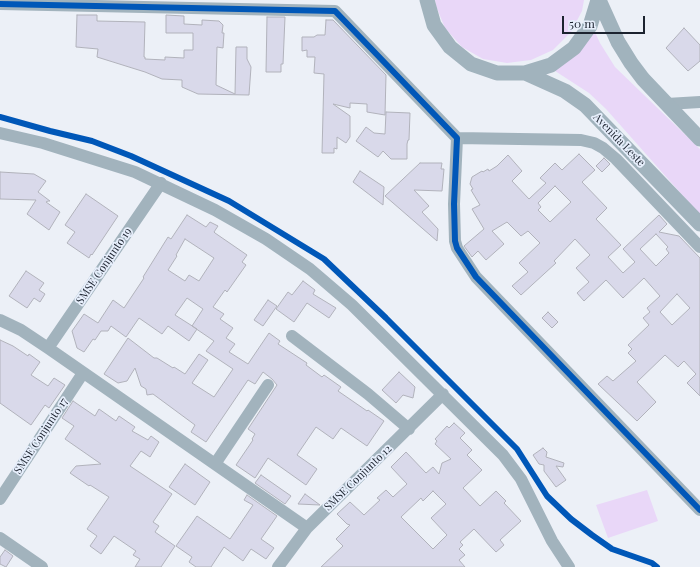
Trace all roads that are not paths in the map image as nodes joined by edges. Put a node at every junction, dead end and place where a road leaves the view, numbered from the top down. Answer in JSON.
{"nodes":[{"id":1,"x":427,"y":0,"type":"edge"},
{"id":2,"x":598,"y":0,"type":"edge"},
{"id":3,"x":61,"y":2,"type":"edge"},
{"id":4,"x":0,"y":4,"type":"edge"},
{"id":5,"x":336,"y":6,"type":"edge"},
{"id":6,"x":524,"y":73,"type":"junction"},
{"id":7,"x":700,"y":102,"type":"edge"},
{"id":8,"x":667,"y":104,"type":"junction"},
{"id":9,"x":0,"y":133,"type":"edge"},
{"id":10,"x":457,"y":138,"type":"junction"},
{"id":11,"x":700,"y":139,"type":"edge"},
{"id":12,"x":161,"y":183,"type":"junction"},
{"id":13,"x":700,"y":224,"type":"edge"},
{"id":14,"x":700,"y":247,"type":"edge"},
{"id":15,"x":0,"y":320,"type":"edge"},
{"id":16,"x":292,"y":336,"type":"dead end"},
{"id":17,"x":48,"y":348,"type":"junction"},
{"id":18,"x":83,"y":373,"type":"junction"},
{"id":19,"x":268,"y":385,"type":"dead end"},
{"id":20,"x":443,"y":394,"type":"junction"},
{"id":21,"x":409,"y":429,"type":"junction"},
{"id":22,"x":216,"y":464,"type":"junction"},
{"id":23,"x":0,"y":499,"type":"edge"},
{"id":24,"x":700,"y":510,"type":"edge"},
{"id":25,"x":307,"y":528,"type":"junction"},
{"id":26,"x":0,"y":538,"type":"edge"},
{"id":27,"x":42,"y":567,"type":"edge"},
{"id":28,"x":278,"y":567,"type":"edge"},
{"id":29,"x":569,"y":567,"type":"edge"}],
"edges":[{"from":1,"to":6,"type":"main road"},
{"from":2,"to":6,"type":"main road"},
{"from":2,"to":8,"type":"main road"},
{"from":3,"to":4,"type":"street"},
{"from":3,"to":5,"type":"street"},
{"from":5,"to":10,"type":"street"},
{"from":6,"to":13,"type":"main road","name":"Avenida Leste"},
{"from":7,"to":8,"type":"street"},
{"from":8,"to":11,"type":"main road"},
{"from":9,"to":12,"type":"street"},
{"from":10,"to":14,"type":"street"},
{"from":10,"to":24,"type":"street"},
{"from":12,"to":17,"type":"street","name":"SMSE Conjunto 19"},
{"from":12,"to":20,"type":"street"},
{"from":15,"to":17,"type":"street"},
{"from":16,"to":21,"type":"street"},
{"from":17,"to":18,"type":"street"},
{"from":18,"to":22,"type":"street"},
{"from":18,"to":23,"type":"street","name":"SMSE Conjunto 17"},
{"from":19,"to":22,"type":"street"},
{"from":20,"to":21,"type":"street","name":"SMSE Conjunto 12"},
{"from":20,"to":29,"type":"street"},
{"from":21,"to":25,"type":"street","name":"SMSE Conjunto 12"},
{"from":22,"to":25,"type":"street"},
{"from":25,"to":28,"type":"street","name":"SMSE Conjunto 12"},
{"from":26,"to":27,"type":"street"}]}
